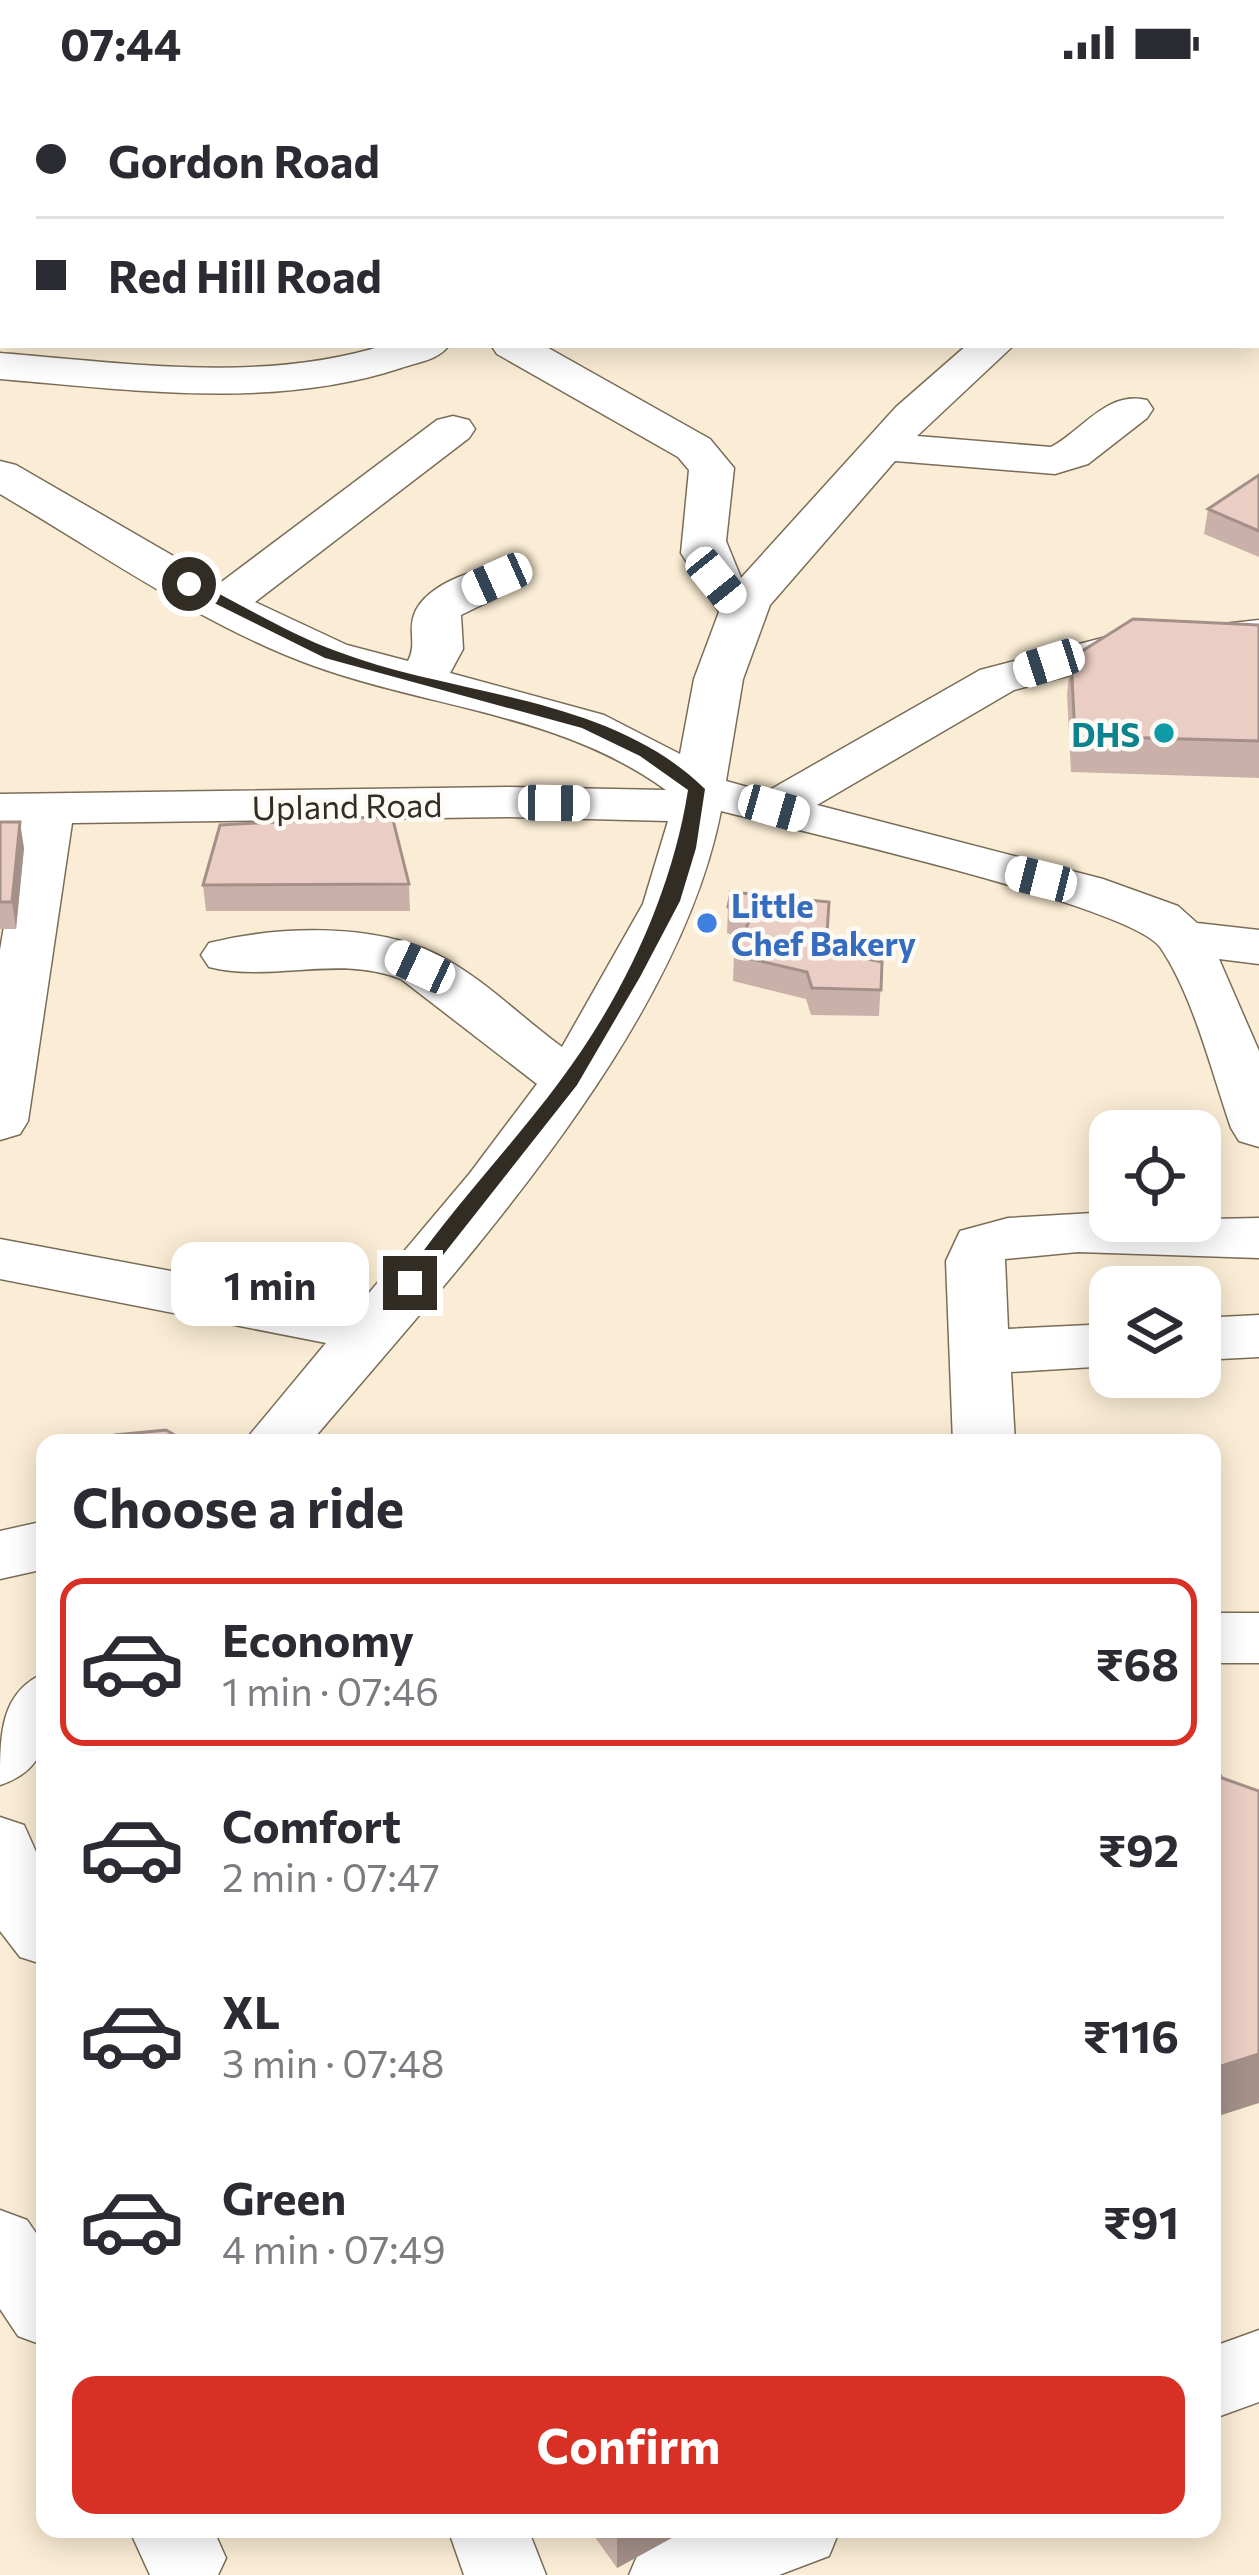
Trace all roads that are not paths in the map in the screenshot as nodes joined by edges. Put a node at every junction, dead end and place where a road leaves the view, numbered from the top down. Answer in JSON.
{"nodes":[{"id":1,"x":418,"y":348,"type":"edge"},
{"id":2,"x":517,"y":348,"type":"edge"},
{"id":3,"x":988,"y":348,"type":"edge"},
{"id":4,"x":0,"y":367,"type":"edge"},
{"id":5,"x":1132,"y":410,"type":"dead end"},
{"id":6,"x":453,"y":429,"type":"dead end"},
{"id":7,"x":884,"y":447,"type":"junction"},
{"id":8,"x":0,"y":475,"type":"edge"},
{"id":9,"x":497,"y":579,"type":"dead end"},
{"id":10,"x":222,"y":604,"type":"junction"},
{"id":11,"x":741,"y":609,"type":"junction"},
{"id":12,"x":1259,"y":634,"type":"edge"},
{"id":13,"x":421,"y":681,"type":"junction"},
{"id":14,"x":698,"y":783,"type":"junction"},
{"id":15,"x":774,"y":808,"type":"junction"},
{"id":16,"x":25,"y":809,"type":"edge"},
{"id":17,"x":1182,"y":938,"type":"junction"},
{"id":18,"x":1258,"y":947,"type":"edge"},
{"id":19,"x":228,"y":955,"type":"dead end"},
{"id":20,"x":570,"y":1081,"type":"junction"},
{"id":21,"x":0,"y":1121,"type":"edge"},
{"id":22,"x":1259,"y":1128,"type":"edge"},
{"id":23,"x":1259,"y":1238,"type":"edge"},
{"id":24,"x":0,"y":1259,"type":"edge"},
{"id":25,"x":371,"y":1330,"type":"junction"},
{"id":26,"x":1259,"y":1336,"type":"edge"},
{"id":27,"x":1221,"y":1339,"type":"edge"},
{"id":28,"x":1089,"y":1346,"type":"edge"},
{"id":29,"x":980,"y":1352,"type":"junction"},
{"id":30,"x":282,"y":1434,"type":"edge"},
{"id":31,"x":984,"y":1434,"type":"edge"},
{"id":32,"x":1221,"y":1638,"type":"edge"},
{"id":33,"x":1259,"y":1638,"type":"edge"},
{"id":34,"x":36,"y":1684,"type":"edge"},
{"id":35,"x":0,"y":1686,"type":"edge"},
{"id":36,"x":36,"y":1711,"type":"edge"},
{"id":37,"x":0,"y":1759,"type":"edge"},
{"id":38,"x":0,"y":1846,"type":"edge"},
{"id":39,"x":36,"y":1925,"type":"edge"},
{"id":40,"x":0,"y":2244,"type":"edge"},
{"id":41,"x":36,"y":2298,"type":"edge"},
{"id":42,"x":1259,"y":2366,"type":"edge"},
{"id":43,"x":1221,"y":2380,"type":"edge"},
{"id":44,"x":492,"y":2538,"type":"edge"},
{"id":45,"x":775,"y":2538,"type":"edge"},
{"id":46,"x":506,"y":2575,"type":"edge"},
{"id":47,"x":670,"y":2575,"type":"edge"}],
"edges":[{"from":1,"to":4,"type":"street"},
{"from":2,"to":11,"type":"street"},
{"from":3,"to":7,"type":"street"},
{"from":5,"to":7,"type":"street"},
{"from":6,"to":10,"type":"street"},
{"from":7,"to":11,"type":"street"},
{"from":8,"to":10,"type":"street"},
{"from":9,"to":13,"type":"street"},
{"from":10,"to":13,"type":"street"},
{"from":11,"to":14,"type":"street"},
{"from":12,"to":15,"type":"street"},
{"from":13,"to":14,"type":"street"},
{"from":14,"to":15,"type":"street"},
{"from":14,"to":16,"type":"street","name":"Upland Road"},
{"from":14,"to":20,"type":"street"},
{"from":15,"to":17,"type":"street"},
{"from":16,"to":21,"type":"street"},
{"from":17,"to":18,"type":"street"},
{"from":17,"to":22,"type":"street"},
{"from":19,"to":20,"type":"street"},
{"from":20,"to":25,"type":"street"},
{"from":23,"to":29,"type":"street"},
{"from":24,"to":25,"type":"street"},
{"from":25,"to":30,"type":"street"},
{"from":26,"to":27,"type":"street"},
{"from":28,"to":29,"type":"street"},
{"from":29,"to":31,"type":"street"},
{"from":32,"to":33,"type":"street"},
{"from":34,"to":35,"type":"street"},
{"from":36,"to":37,"type":"street"},
{"from":38,"to":39,"type":"street"},
{"from":40,"to":41,"type":"street"},
{"from":42,"to":43,"type":"street"},
{"from":44,"to":46,"type":"street"},
{"from":45,"to":47,"type":"street"}]}
